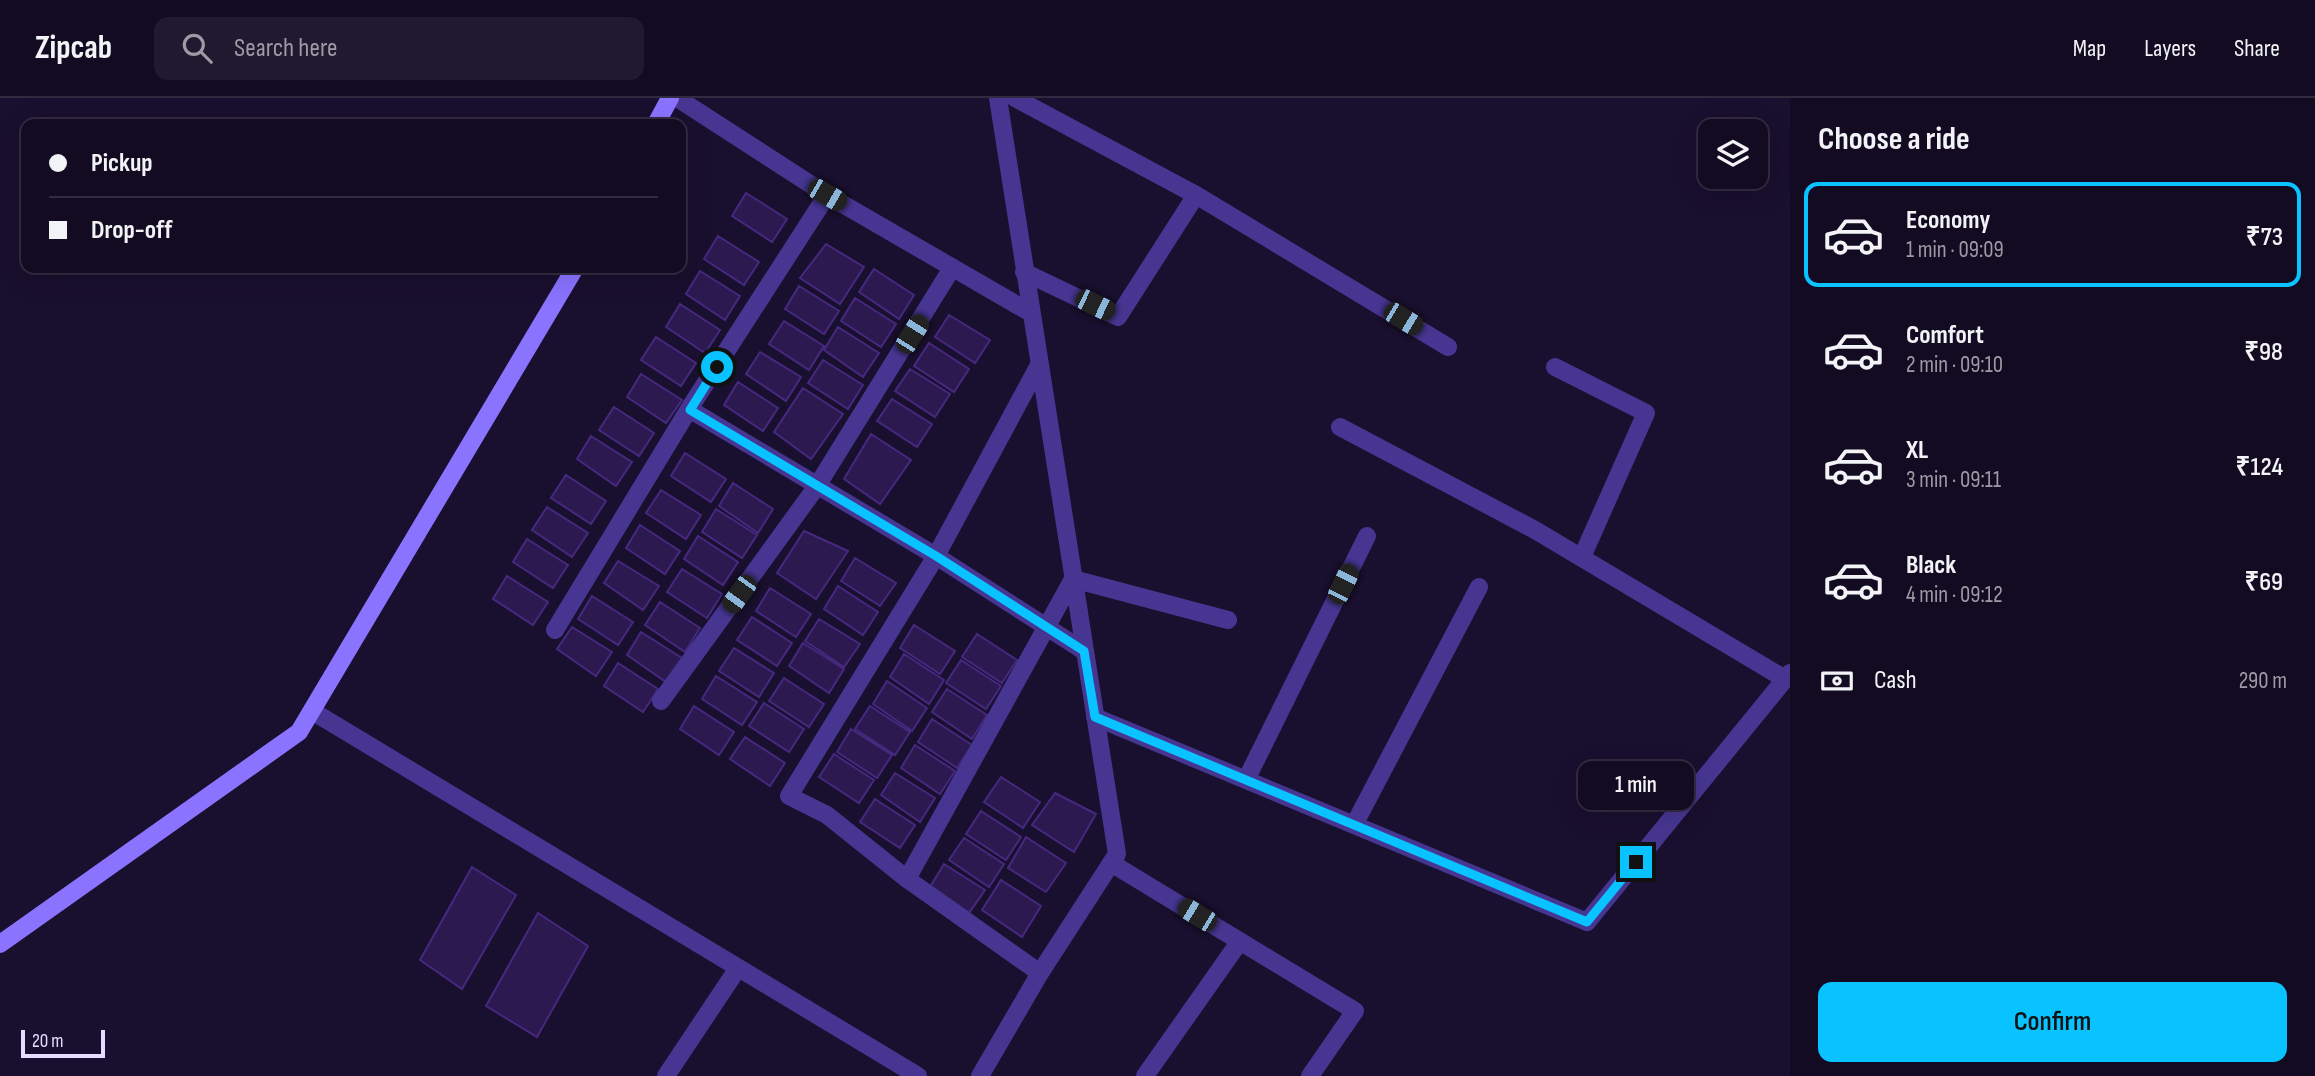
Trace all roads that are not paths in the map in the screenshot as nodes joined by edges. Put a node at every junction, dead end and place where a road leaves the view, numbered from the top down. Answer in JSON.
{"nodes":[{"id":1,"x":670,"y":98,"type":"edge"},
{"id":2,"x":677,"y":98,"type":"edge"},
{"id":3,"x":998,"y":98,"type":"edge"},
{"id":4,"x":1015,"y":98,"type":"edge"},
{"id":5,"x":659,"y":119,"type":"edge"},
{"id":6,"x":827,"y":195,"type":"junction"},
{"id":7,"x":1196,"y":195,"type":"junction"},
{"id":8,"x":952,"y":268,"type":"junction"},
{"id":9,"x":1024,"y":272,"type":"junction"},
{"id":10,"x":572,"y":273,"type":"edge"},
{"id":11,"x":1031,"y":313,"type":"junction"},
{"id":12,"x":1448,"y":347,"type":"dead end"},
{"id":13,"x":1039,"y":365,"type":"junction"},
{"id":14,"x":1555,"y":367,"type":"dead end"},
{"id":15,"x":690,"y":410,"type":"junction"},
{"id":16,"x":1340,"y":427,"type":"dead end"},
{"id":17,"x":817,"y":486,"type":"junction"},
{"id":18,"x":1367,"y":536,"type":"dead end"},
{"id":19,"x":936,"y":556,"type":"junction"},
{"id":20,"x":1582,"y":557,"type":"junction"},
{"id":21,"x":1073,"y":579,"type":"junction"},
{"id":22,"x":1479,"y":587,"type":"dead end"},
{"id":23,"x":1228,"y":620,"type":"dead end"},
{"id":24,"x":1045,"y":626,"type":"junction"},
{"id":25,"x":555,"y":630,"type":"dead end"},
{"id":26,"x":1084,"y":651,"type":"junction"},
{"id":27,"x":1788,"y":676,"type":"edge"},
{"id":28,"x":661,"y":701,"type":"dead end"},
{"id":29,"x":312,"y":711,"type":"junction"},
{"id":30,"x":1095,"y":717,"type":"junction"},
{"id":31,"x":1246,"y":780,"type":"junction"},
{"id":32,"x":1354,"y":825,"type":"junction"},
{"id":33,"x":1111,"y":863,"type":"junction"},
{"id":34,"x":907,"y":879,"type":"junction"},
{"id":35,"x":1240,"y":941,"type":"junction"},
{"id":36,"x":0,"y":944,"type":"edge"},
{"id":37,"x":738,"y":968,"type":"junction"},
{"id":38,"x":1041,"y":973,"type":"junction"},
{"id":39,"x":666,"y":1076,"type":"edge"},
{"id":40,"x":918,"y":1076,"type":"edge"},
{"id":41,"x":980,"y":1076,"type":"edge"},
{"id":42,"x":1145,"y":1076,"type":"edge"},
{"id":43,"x":1310,"y":1076,"type":"edge"}],
"edges":[{"from":1,"to":5,"type":"main road"},
{"from":2,"to":6,"type":"street"},
{"from":3,"to":9,"type":"street"},
{"from":4,"to":7,"type":"street"},
{"from":6,"to":8,"type":"street"},
{"from":6,"to":15,"type":"street"},
{"from":7,"to":9,"type":"street"},
{"from":7,"to":12,"type":"street"},
{"from":8,"to":11,"type":"street"},
{"from":8,"to":17,"type":"street"},
{"from":9,"to":11,"type":"street"},
{"from":10,"to":29,"type":"main road"},
{"from":11,"to":13,"type":"street"},
{"from":13,"to":19,"type":"street"},
{"from":13,"to":21,"type":"street"},
{"from":14,"to":20,"type":"street"},
{"from":15,"to":17,"type":"street"},
{"from":15,"to":25,"type":"street"},
{"from":16,"to":20,"type":"street"},
{"from":17,"to":19,"type":"street"},
{"from":17,"to":28,"type":"street"},
{"from":18,"to":31,"type":"street"},
{"from":19,"to":24,"type":"street"},
{"from":19,"to":34,"type":"street"},
{"from":20,"to":27,"type":"street"},
{"from":21,"to":23,"type":"street"},
{"from":21,"to":24,"type":"street"},
{"from":21,"to":26,"type":"street"},
{"from":22,"to":32,"type":"street"},
{"from":24,"to":26,"type":"street"},
{"from":24,"to":34,"type":"street"},
{"from":26,"to":30,"type":"street"},
{"from":27,"to":32,"type":"street"},
{"from":29,"to":36,"type":"main road"},
{"from":29,"to":37,"type":"street"},
{"from":30,"to":31,"type":"street"},
{"from":30,"to":33,"type":"street"},
{"from":31,"to":32,"type":"street"},
{"from":33,"to":35,"type":"street"},
{"from":33,"to":38,"type":"street"},
{"from":34,"to":38,"type":"street"},
{"from":35,"to":42,"type":"street"},
{"from":35,"to":43,"type":"street"},
{"from":37,"to":39,"type":"street"},
{"from":37,"to":40,"type":"street"},
{"from":38,"to":41,"type":"street"}]}
